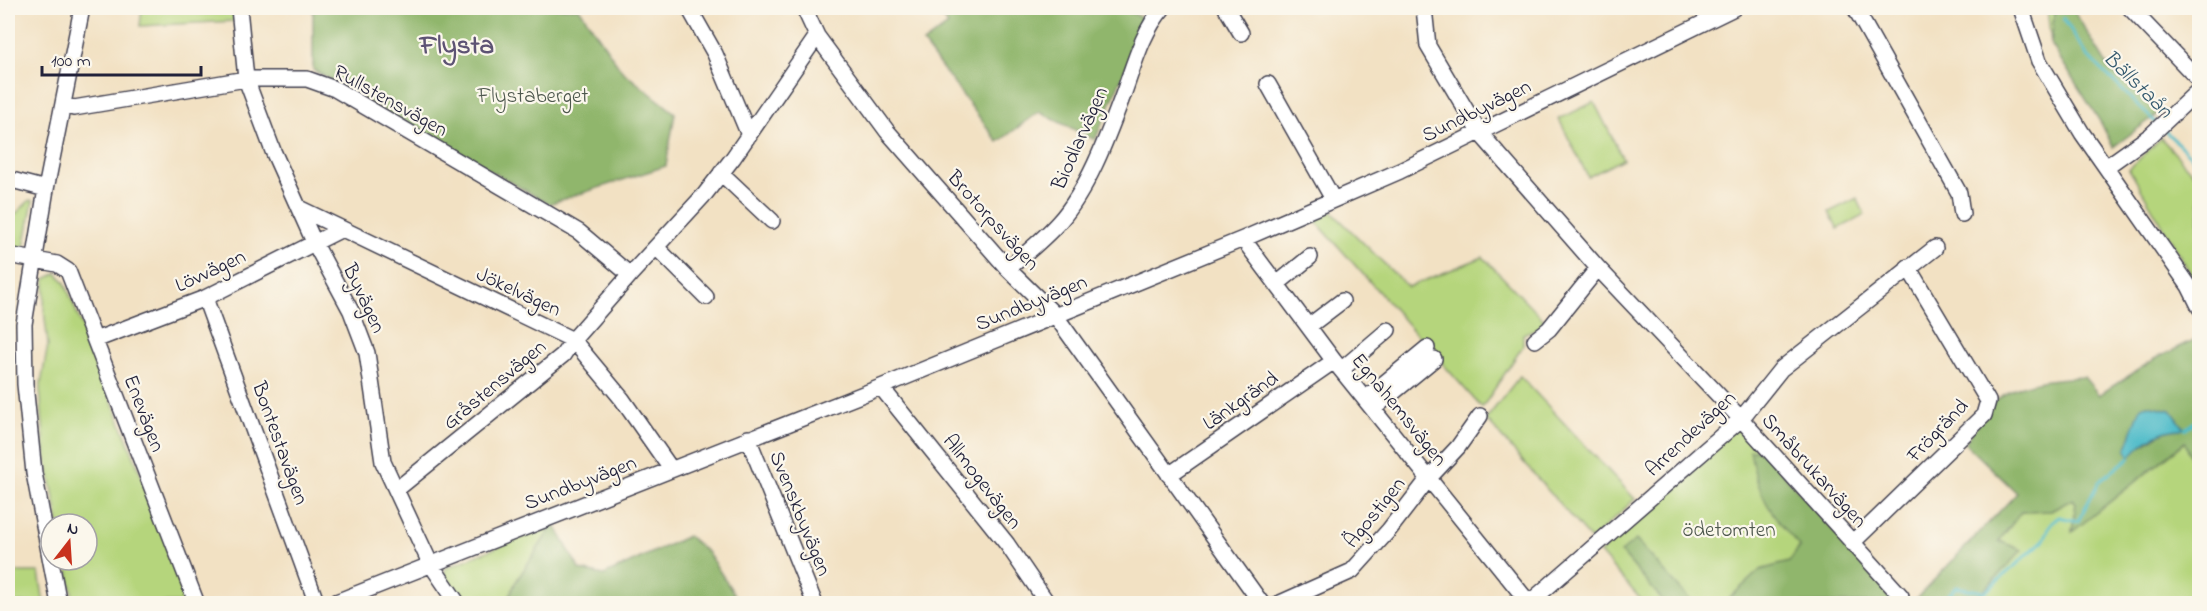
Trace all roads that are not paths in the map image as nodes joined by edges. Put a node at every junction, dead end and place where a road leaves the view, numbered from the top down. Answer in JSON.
{"nodes":[{"id":1,"x":82,"y":8,"type":"edge"},
{"id":2,"x":239,"y":8,"type":"edge"},
{"id":3,"x":689,"y":8,"type":"edge"},
{"id":4,"x":804,"y":8,"type":"edge"},
{"id":5,"x":1163,"y":8,"type":"edge"},
{"id":6,"x":1226,"y":8,"type":"edge"},
{"id":7,"x":1424,"y":8,"type":"edge"},
{"id":8,"x":1734,"y":8,"type":"edge"},
{"id":9,"x":1855,"y":8,"type":"edge"},
{"id":10,"x":2021,"y":8,"type":"edge"},
{"id":11,"x":2130,"y":8,"type":"edge"},
{"id":12,"x":1241,"y":33,"type":"dead end"},
{"id":13,"x":817,"y":36,"type":"junction"},
{"id":14,"x":246,"y":79,"type":"junction"},
{"id":15,"x":2199,"y":81,"type":"edge"},
{"id":16,"x":1268,"y":84,"type":"dead end"},
{"id":17,"x":2199,"y":89,"type":"edge"},
{"id":18,"x":63,"y":105,"type":"junction"},
{"id":19,"x":1479,"y":132,"type":"junction"},
{"id":20,"x":749,"y":135,"type":"junction"},
{"id":21,"x":2106,"y":167,"type":"junction"},
{"id":22,"x":722,"y":173,"type":"junction"},
{"id":23,"x":8,"y":178,"type":"edge"},
{"id":24,"x":46,"y":189,"type":"junction"},
{"id":25,"x":1333,"y":199,"type":"junction"},
{"id":26,"x":301,"y":209,"type":"junction"},
{"id":27,"x":1962,"y":214,"type":"dead end"},
{"id":28,"x":772,"y":221,"type":"dead end"},
{"id":29,"x":340,"y":230,"type":"junction"},
{"id":30,"x":1243,"y":239,"type":"junction"},
{"id":31,"x":314,"y":242,"type":"junction"},
{"id":32,"x":656,"y":247,"type":"junction"},
{"id":33,"x":1935,"y":248,"type":"dead end"},
{"id":34,"x":8,"y":255,"type":"edge"},
{"id":35,"x":1310,"y":257,"type":"dead end"},
{"id":36,"x":34,"y":259,"type":"junction"},
{"id":37,"x":1908,"y":267,"type":"junction"},
{"id":38,"x":1598,"y":268,"type":"junction"},
{"id":39,"x":1008,"y":269,"type":"junction"},
{"id":40,"x":630,"y":275,"type":"junction"},
{"id":41,"x":1277,"y":284,"type":"junction"},
{"id":42,"x":706,"y":297,"type":"dead end"},
{"id":43,"x":205,"y":298,"type":"junction"},
{"id":44,"x":1342,"y":301,"type":"dead end"},
{"id":45,"x":2199,"y":308,"type":"edge"},
{"id":46,"x":1055,"y":315,"type":"junction"},
{"id":47,"x":1309,"y":326,"type":"junction"},
{"id":48,"x":1388,"y":330,"type":"dead end"},
{"id":49,"x":95,"y":340,"type":"junction"},
{"id":50,"x":573,"y":340,"type":"junction"},
{"id":51,"x":1535,"y":340,"type":"dead end"},
{"id":52,"x":1430,"y":354,"type":"dead end"},
{"id":53,"x":1338,"y":365,"type":"junction"},
{"id":54,"x":881,"y":387,"type":"junction"},
{"id":55,"x":1369,"y":404,"type":"junction"},
{"id":56,"x":1480,"y":416,"type":"dead end"},
{"id":57,"x":1741,"y":419,"type":"junction"},
{"id":58,"x":748,"y":438,"type":"junction"},
{"id":59,"x":671,"y":469,"type":"junction"},
{"id":60,"x":1169,"y":475,"type":"junction"},
{"id":61,"x":1429,"y":478,"type":"junction"},
{"id":62,"x":396,"y":490,"type":"junction"},
{"id":63,"x":1852,"y":543,"type":"junction"},
{"id":64,"x":429,"y":562,"type":"junction"},
{"id":65,"x":1901,"y":596,"type":"dead end"},
{"id":66,"x":59,"y":603,"type":"edge"},
{"id":67,"x":196,"y":603,"type":"edge"},
{"id":68,"x":317,"y":603,"type":"edge"},
{"id":69,"x":331,"y":603,"type":"edge"},
{"id":70,"x":458,"y":603,"type":"edge"},
{"id":71,"x":815,"y":603,"type":"edge"},
{"id":72,"x":1048,"y":603,"type":"edge"},
{"id":73,"x":1262,"y":603,"type":"edge"},
{"id":74,"x":1278,"y":603,"type":"edge"},
{"id":75,"x":1528,"y":603,"type":"edge"}],
"edges":[{"from":1,"to":18,"type":"street"},
{"from":2,"to":14,"type":"street","name":"Byvägen"},
{"from":3,"to":20,"type":"street"},
{"from":4,"to":13,"type":"street","name":"Brotorpsvägen"},
{"from":5,"to":39,"type":"street","name":"Biodlarvägen"},
{"from":6,"to":12,"type":"street"},
{"from":7,"to":19,"type":"street","name":"Småbrukarvägen"},
{"from":8,"to":19,"type":"street","name":"Sundbyvägen"},
{"from":9,"to":27,"type":"street"},
{"from":10,"to":21,"type":"street"},
{"from":11,"to":15,"type":"street"},
{"from":13,"to":20,"type":"street","name":"Gråstensvägen"},
{"from":13,"to":39,"type":"street","name":"Brotorpsvägen"},
{"from":14,"to":18,"type":"street","name":"Rullstensvägen"},
{"from":14,"to":26,"type":"street","name":"Byvägen"},
{"from":14,"to":40,"type":"street","name":"Rullstensvägen"},
{"from":16,"to":25,"type":"street"},
{"from":17,"to":21,"type":"street"},
{"from":18,"to":24,"type":"street"},
{"from":19,"to":25,"type":"street","name":"Sundbyvägen"},
{"from":19,"to":38,"type":"street","name":"Småbrukarvägen"},
{"from":20,"to":22,"type":"street","name":"Gråstensvägen"},
{"from":21,"to":45,"type":"street"},
{"from":22,"to":28,"type":"street"},
{"from":22,"to":32,"type":"street","name":"Gråstensvägen"},
{"from":23,"to":24,"type":"street"},
{"from":24,"to":36,"type":"street"},
{"from":25,"to":30,"type":"street","name":"Sundbyvägen"},
{"from":26,"to":29,"type":"street","name":"Jökelvägen"},
{"from":26,"to":31,"type":"street","name":"Byvägen"},
{"from":29,"to":31,"type":"street","name":"Lövvägen"},
{"from":29,"to":50,"type":"street","name":"Jökelvägen"},
{"from":30,"to":41,"type":"street","name":"Egnahemsvägen"},
{"from":30,"to":46,"type":"street","name":"Sundbyvägen"},
{"from":31,"to":43,"type":"street","name":"Lövvägen"},
{"from":31,"to":62,"type":"street","name":"Byvägen"},
{"from":32,"to":40,"type":"street","name":"Gråstensvägen"},
{"from":32,"to":42,"type":"street"},
{"from":33,"to":37,"type":"street","name":"Arrendevägen"},
{"from":34,"to":36,"type":"street","name":"Enevägen"},
{"from":35,"to":41,"type":"street"},
{"from":36,"to":49,"type":"street","name":"Enevägen"},
{"from":36,"to":66,"type":"street"},
{"from":37,"to":57,"type":"street","name":"Arrendevägen"},
{"from":37,"to":63,"type":"street","name":"Frögränd"},
{"from":38,"to":51,"type":"street"},
{"from":38,"to":57,"type":"street","name":"Småbrukarvägen"},
{"from":39,"to":46,"type":"street","name":"Brotorpsvägen"},
{"from":40,"to":50,"type":"street","name":"Gråstensvägen"},
{"from":41,"to":47,"type":"street","name":"Egnahemsvägen"},
{"from":43,"to":49,"type":"street","name":"Lövvägen"},
{"from":43,"to":68,"type":"street","name":"Bontestavägen"},
{"from":44,"to":47,"type":"street"},
{"from":46,"to":54,"type":"street","name":"Sundbyvägen"},
{"from":46,"to":60,"type":"street","name":"Brotorpsvägen"},
{"from":47,"to":53,"type":"street","name":"Egnahemsvägen"},
{"from":48,"to":53,"type":"street","name":"Länkgränd"},
{"from":49,"to":67,"type":"street","name":"Enevägen"},
{"from":50,"to":59,"type":"street","name":"Jökelvägen"},
{"from":50,"to":62,"type":"street","name":"Gråstensvägen"},
{"from":52,"to":55,"type":"street"},
{"from":53,"to":55,"type":"street","name":"Egnahemsvägen"},
{"from":53,"to":60,"type":"street","name":"Länkgränd"},
{"from":54,"to":58,"type":"street","name":"Sundbyvägen"},
{"from":54,"to":72,"type":"street","name":"Allmogevägen"},
{"from":55,"to":61,"type":"street","name":"Egnahemsvägen"},
{"from":56,"to":61,"type":"street","name":"Ägostigen"},
{"from":57,"to":63,"type":"street","name":"Småbrukarvägen"},
{"from":57,"to":75,"type":"street","name":"Arrendevägen"},
{"from":58,"to":59,"type":"street","name":"Sundbyvägen"},
{"from":58,"to":71,"type":"street","name":"Svenskbyvägen"},
{"from":59,"to":64,"type":"street","name":"Sundbyvägen"},
{"from":60,"to":73,"type":"street","name":"Brotorpsvägen"},
{"from":61,"to":74,"type":"street","name":"Ägostigen"},
{"from":61,"to":75,"type":"street","name":"Egnahemsvägen"},
{"from":62,"to":64,"type":"street","name":"Byvägen"},
{"from":63,"to":65,"type":"street","name":"Småbrukarvägen"},
{"from":64,"to":69,"type":"street","name":"Sundbyvägen"},
{"from":64,"to":70,"type":"street","name":"Byvägen"}]}
